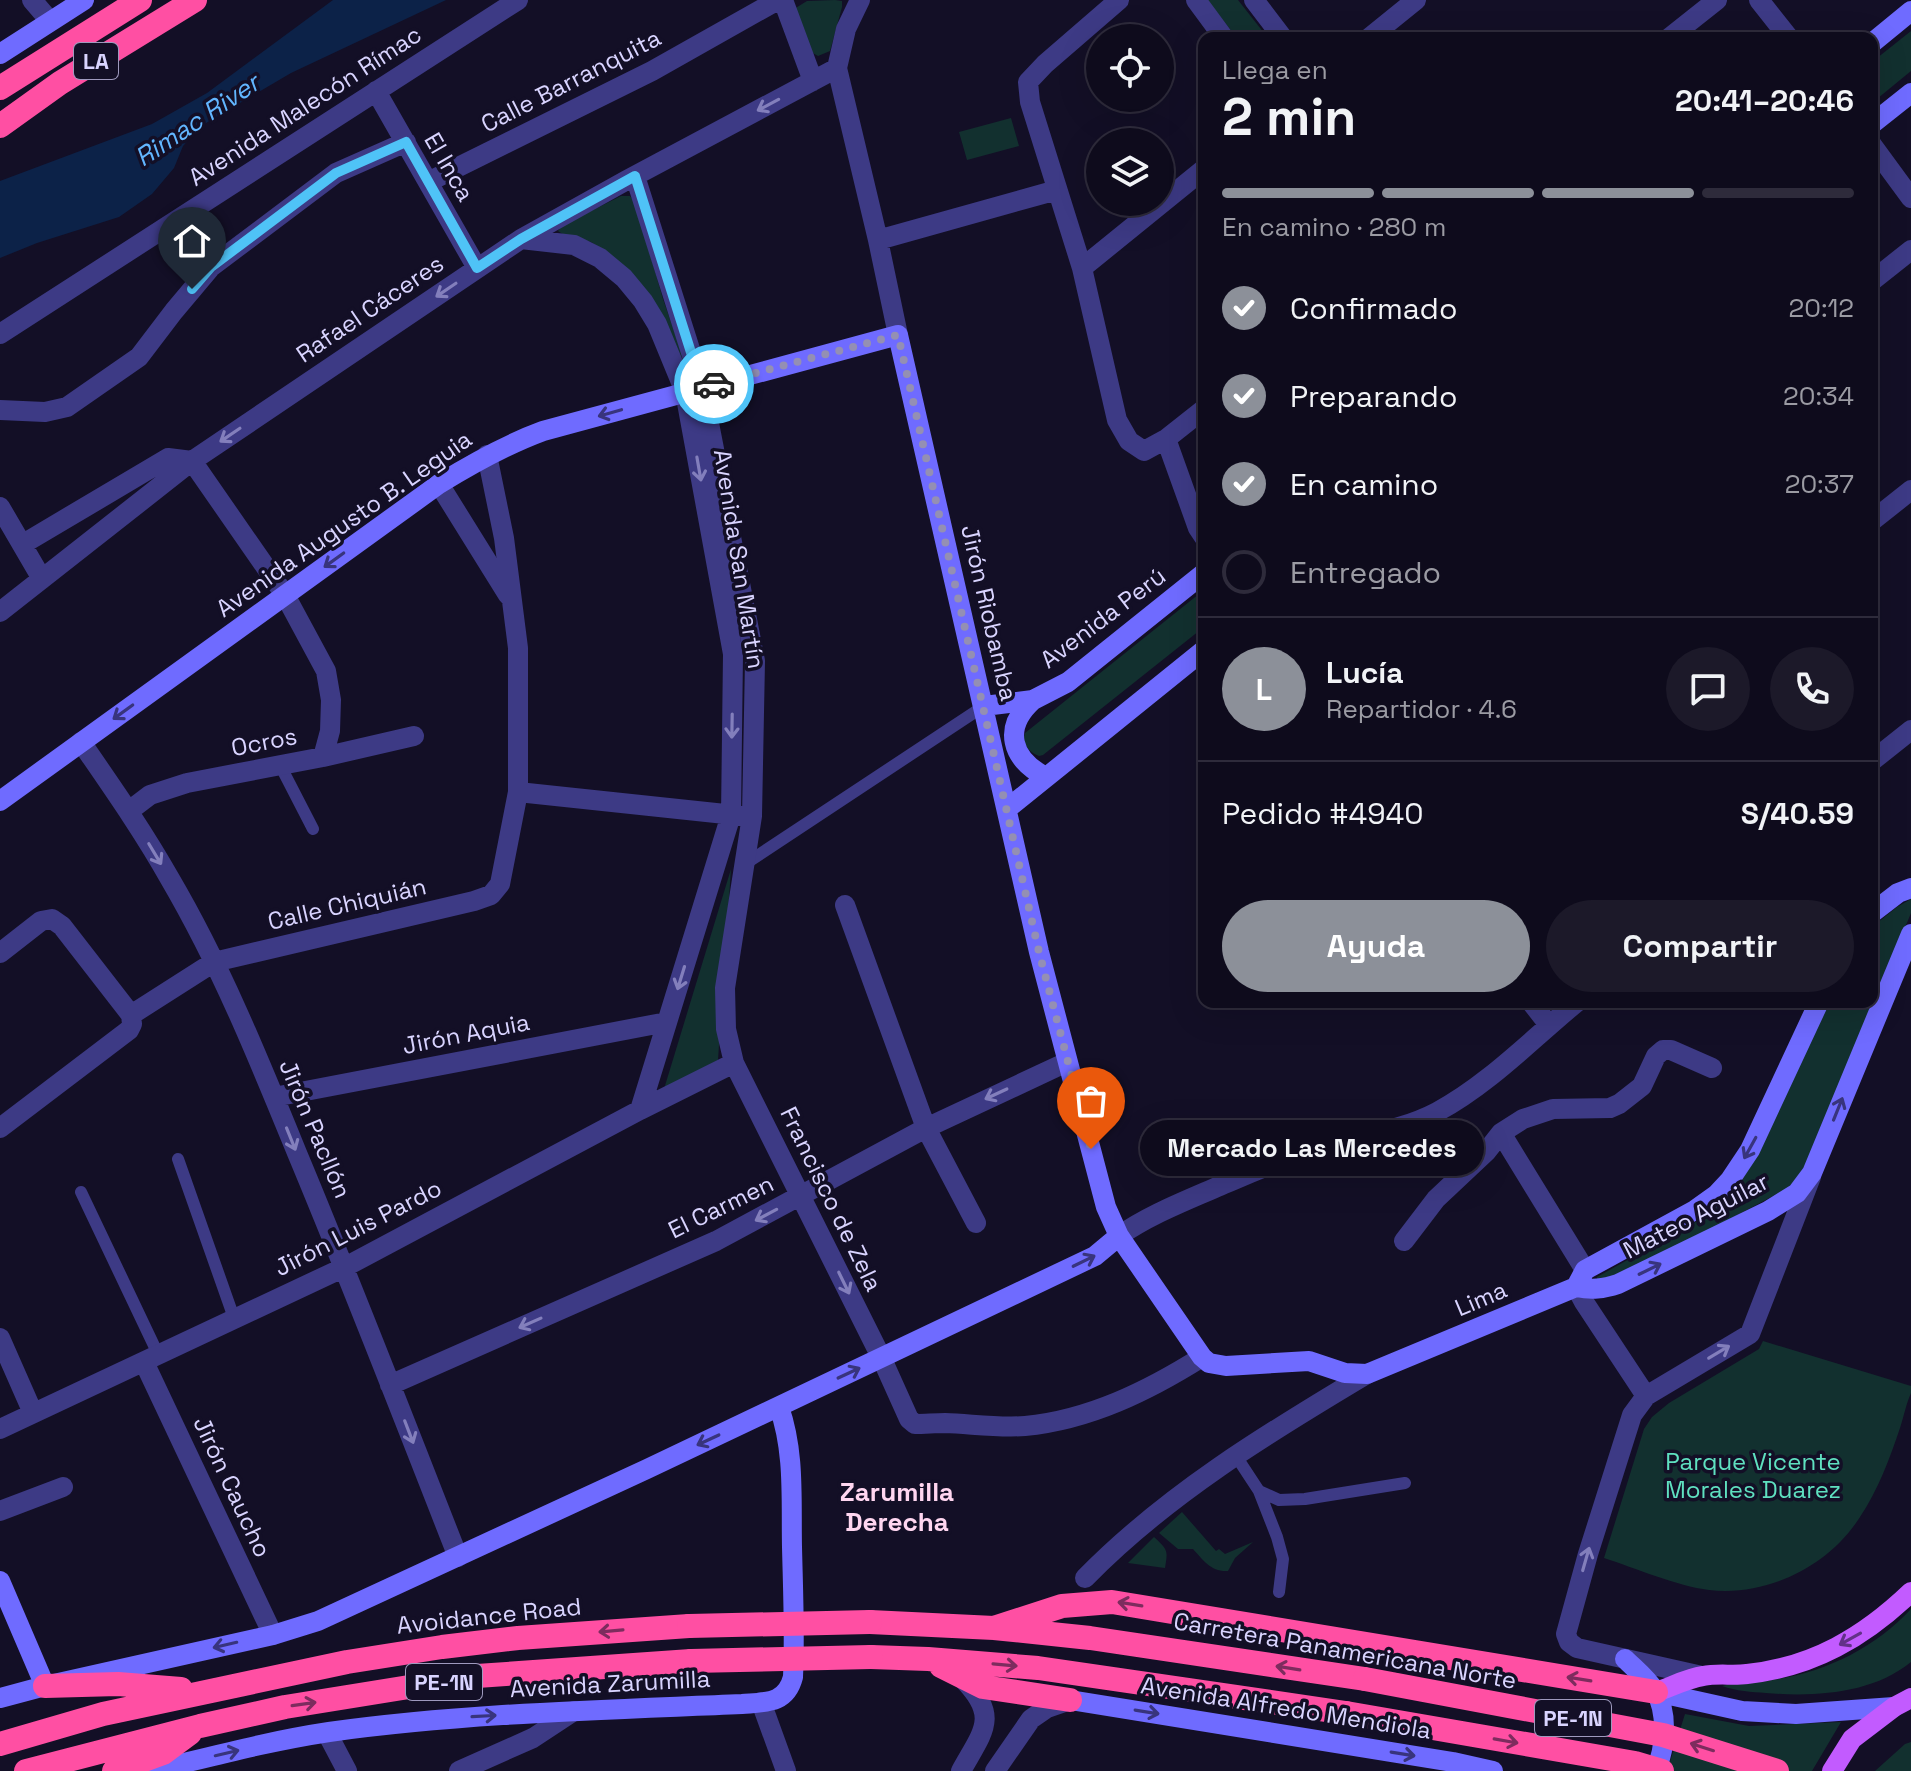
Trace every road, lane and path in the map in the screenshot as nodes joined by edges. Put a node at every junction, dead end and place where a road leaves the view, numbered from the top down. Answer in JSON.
{"nodes":[{"id":1,"x":84,"y":0,"type":"edge"},
{"id":2,"x":140,"y":0,"type":"edge"},
{"id":3,"x":195,"y":0,"type":"edge"},
{"id":4,"x":518,"y":0,"type":"edge"},
{"id":5,"x":781,"y":0,"type":"edge"},
{"id":6,"x":860,"y":0,"type":"edge"},
{"id":7,"x":1119,"y":0,"type":"edge"},
{"id":8,"x":1196,"y":0,"type":"edge"},
{"id":9,"x":1254,"y":0,"type":"edge"},
{"id":10,"x":1416,"y":0,"type":"edge"},
{"id":11,"x":1717,"y":0,"type":"edge"},
{"id":12,"x":1759,"y":0,"type":"edge"},
{"id":13,"x":44,"y":8,"type":"edge"},
{"id":14,"x":1911,"y":11,"type":"edge"},
{"id":15,"x":1220,"y":32,"type":"edge"},
{"id":16,"x":1278,"y":32,"type":"edge"},
{"id":17,"x":1376,"y":32,"type":"edge"},
{"id":18,"x":1677,"y":32,"type":"edge"},
{"id":19,"x":1784,"y":32,"type":"edge"},
{"id":20,"x":1878,"y":38,"type":"edge"},
{"id":21,"x":0,"y":54,"type":"edge"},
{"id":22,"x":837,"y":68,"type":"junction"},
{"id":23,"x":813,"y":81,"type":"junction"},
{"id":24,"x":0,"y":88,"type":"edge"},
{"id":25,"x":376,"y":91,"type":"junction"},
{"id":26,"x":1911,"y":93,"type":"edge"},
{"id":27,"x":1878,"y":119,"type":"edge"},
{"id":28,"x":0,"y":126,"type":"edge"},
{"id":29,"x":406,"y":142,"type":"junction"},
{"id":30,"x":1878,"y":153,"type":"edge"},
{"id":31,"x":1198,"y":174,"type":"edge"},
{"id":32,"x":635,"y":176,"type":"junction"},
{"id":33,"x":428,"y":182,"type":"junction"},
{"id":34,"x":1057,"y":190,"type":"junction"},
{"id":35,"x":1911,"y":198,"type":"edge"},
{"id":36,"x":521,"y":239,"type":"junction"},
{"id":37,"x":878,"y":240,"type":"junction"},
{"id":38,"x":1911,"y":250,"type":"edge"},
{"id":39,"x":477,"y":268,"type":"junction"},
{"id":40,"x":1082,"y":268,"type":"junction"},
{"id":41,"x":1878,"y":276,"type":"edge"},
{"id":42,"x":0,"y":334,"type":"edge"},
{"id":43,"x":898,"y":335,"type":"junction"},
{"id":44,"x":694,"y":390,"type":"junction"},
{"id":45,"x":0,"y":410,"type":"edge"},
{"id":46,"x":1198,"y":414,"type":"edge"},
{"id":47,"x":1166,"y":439,"type":"junction"},
{"id":48,"x":487,"y":455,"type":"junction"},
{"id":49,"x":192,"y":461,"type":"junction"},
{"id":50,"x":439,"y":484,"type":"junction"},
{"id":51,"x":1911,"y":490,"type":"edge"},
{"id":52,"x":0,"y":509,"type":"edge"},
{"id":53,"x":1878,"y":516,"type":"edge"},
{"id":54,"x":1198,"y":528,"type":"edge"},
{"id":55,"x":23,"y":544,"type":"junction"},
{"id":56,"x":1198,"y":578,"type":"edge"},
{"id":57,"x":42,"y":579,"type":"junction"},
{"id":58,"x":285,"y":595,"type":"junction"},
{"id":59,"x":513,"y":602,"type":"junction"},
{"id":60,"x":0,"y":612,"type":"edge"},
{"id":61,"x":1198,"y":655,"type":"edge"},
{"id":62,"x":1033,"y":700,"type":"junction"},
{"id":63,"x":984,"y":706,"type":"junction"},
{"id":64,"x":1911,"y":730,"type":"edge"},
{"id":65,"x":414,"y":736,"type":"dead end"},
{"id":66,"x":81,"y":742,"type":"junction"},
{"id":67,"x":1878,"y":756,"type":"edge"},
{"id":68,"x":323,"y":757,"type":"junction"},
{"id":69,"x":280,"y":765,"type":"junction"},
{"id":70,"x":1046,"y":777,"type":"junction"},
{"id":71,"x":518,"y":792,"type":"junction"},
{"id":72,"x":0,"y":801,"type":"edge"},
{"id":73,"x":1007,"y":809,"type":"junction"},
{"id":74,"x":129,"y":811,"type":"junction"},
{"id":75,"x":731,"y":815,"type":"junction"},
{"id":76,"x":752,"y":816,"type":"junction"},
{"id":77,"x":313,"y":829,"type":"dead end"},
{"id":78,"x":745,"y":864,"type":"junction"},
{"id":79,"x":1911,"y":888,"type":"edge"},
{"id":80,"x":845,"y":905,"type":"dead end"},
{"id":81,"x":1878,"y":908,"type":"edge"},
{"id":82,"x":1911,"y":934,"type":"edge"},
{"id":83,"x":0,"y":953,"type":"edge"},
{"id":84,"x":214,"y":962,"type":"junction"},
{"id":85,"x":1536,"y":1008,"type":"edge"},
{"id":86,"x":1570,"y":1008,"type":"edge"},
{"id":87,"x":1816,"y":1008,"type":"edge"},
{"id":88,"x":131,"y":1015,"type":"junction"},
{"id":89,"x":667,"y":1022,"type":"junction"},
{"id":90,"x":1549,"y":1025,"type":"junction"},
{"id":91,"x":1067,"y":1062,"type":"junction"},
{"id":92,"x":734,"y":1063,"type":"junction"},
{"id":93,"x":1712,"y":1068,"type":"dead end"},
{"id":94,"x":274,"y":1097,"type":"junction"},
{"id":95,"x":640,"y":1110,"type":"junction"},
{"id":96,"x":0,"y":1128,"type":"edge"},
{"id":97,"x":926,"y":1128,"type":"junction"},
{"id":98,"x":1501,"y":1133,"type":"junction"},
{"id":99,"x":178,"y":1159,"type":"dead end"},
{"id":100,"x":1812,"y":1173,"type":"junction"},
{"id":101,"x":81,"y":1192,"type":"dead end"},
{"id":102,"x":801,"y":1196,"type":"junction"},
{"id":103,"x":976,"y":1223,"type":"dead end"},
{"id":104,"x":1119,"y":1236,"type":"junction"},
{"id":105,"x":1404,"y":1241,"type":"dead end"},
{"id":106,"x":345,"y":1267,"type":"junction"},
{"id":107,"x":1581,"y":1278,"type":"junction"},
{"id":108,"x":234,"y":1318,"type":"junction"},
{"id":109,"x":0,"y":1338,"type":"edge"},
{"id":110,"x":1202,"y":1357,"type":"junction"},
{"id":111,"x":151,"y":1358,"type":"junction"},
{"id":112,"x":882,"y":1359,"type":"junction"},
{"id":113,"x":1367,"y":1374,"type":"junction"},
{"id":114,"x":390,"y":1385,"type":"junction"},
{"id":115,"x":1646,"y":1396,"type":"junction"},
{"id":116,"x":779,"y":1407,"type":"junction"},
{"id":117,"x":33,"y":1413,"type":"junction"},
{"id":118,"x":0,"y":1429,"type":"edge"},
{"id":119,"x":1236,"y":1456,"type":"junction"},
{"id":120,"x":1405,"y":1483,"type":"dead end"},
{"id":121,"x":63,"y":1487,"type":"dead end"},
{"id":122,"x":1259,"y":1491,"type":"junction"},
{"id":123,"x":0,"y":1511,"type":"edge"},
{"id":124,"x":458,"y":1557,"type":"junction"},
{"id":125,"x":1085,"y":1578,"type":"dead end"},
{"id":126,"x":0,"y":1581,"type":"edge"},
{"id":127,"x":1279,"y":1592,"type":"dead end"},
{"id":128,"x":1911,"y":1592,"type":"edge"},
{"id":129,"x":994,"y":1628,"type":"junction"},
{"id":130,"x":273,"y":1635,"type":"junction"},
{"id":131,"x":928,"y":1659,"type":"junction"},
{"id":132,"x":1625,"y":1659,"type":"junction"},
{"id":133,"x":957,"y":1674,"type":"junction"},
{"id":134,"x":1702,"y":1676,"type":"junction"},
{"id":135,"x":45,"y":1686,"type":"junction"},
{"id":136,"x":207,"y":1690,"type":"junction"},
{"id":137,"x":1656,"y":1692,"type":"junction"},
{"id":138,"x":0,"y":1698,"type":"edge"},
{"id":139,"x":1070,"y":1700,"type":"junction"},
{"id":140,"x":1907,"y":1700,"type":"edge"},
{"id":141,"x":761,"y":1702,"type":"junction"},
{"id":142,"x":574,"y":1711,"type":"junction"},
{"id":143,"x":200,"y":1726,"type":"junction"},
{"id":144,"x":327,"y":1733,"type":"junction"},
{"id":145,"x":0,"y":1744,"type":"edge"},
{"id":146,"x":1453,"y":1766,"type":"edge"},
{"id":147,"x":26,"y":1771,"type":"edge"},
{"id":148,"x":114,"y":1771,"type":"edge"},
{"id":149,"x":151,"y":1771,"type":"edge"},
{"id":150,"x":347,"y":1771,"type":"edge"},
{"id":151,"x":459,"y":1771,"type":"edge"},
{"id":152,"x":786,"y":1771,"type":"edge"},
{"id":153,"x":961,"y":1771,"type":"edge"},
{"id":154,"x":995,"y":1771,"type":"edge"},
{"id":155,"x":1493,"y":1771,"type":"edge"},
{"id":156,"x":1655,"y":1771,"type":"edge"},
{"id":157,"x":1662,"y":1771,"type":"edge"},
{"id":158,"x":1777,"y":1771,"type":"edge"},
{"id":159,"x":1832,"y":1771,"type":"edge"}],
"edges":[{"from":1,"to":13,"type":"main road"},
{"from":2,"to":24,"type":"highway","number":"LA"},
{"from":3,"to":28,"type":"highway","number":"LA"},
{"from":4,"to":25,"type":"street","name":"Avenida Malecón Rímac"},
{"from":5,"to":23,"type":"street"},
{"from":5,"to":33,"type":"street","name":"Calle Barranquita"},
{"from":6,"to":22,"type":"street","name":"Jirón Riobamba"},
{"from":7,"to":34,"type":"street"},
{"from":8,"to":15,"type":"street"},
{"from":9,"to":16,"type":"street"},
{"from":10,"to":17,"type":"street"},
{"from":11,"to":18,"type":"street"},
{"from":12,"to":19,"type":"street"},
{"from":13,"to":21,"type":"main road"},
{"from":14,"to":20,"type":"main road"},
{"from":22,"to":23,"type":"street","name":"Rafael Cáceres"},
{"from":22,"to":37,"type":"street","name":"Jirón Riobamba"},
{"from":23,"to":32,"type":"street","name":"Rafael Cáceres","one_way":true},
{"from":25,"to":29,"type":"street","name":"El Inca"},
{"from":25,"to":42,"type":"street","name":"Avenida Malecón Rímac"},
{"from":26,"to":27,"type":"main road"},
{"from":29,"to":33,"type":"street","name":"El Inca"},
{"from":29,"to":45,"type":"street"},
{"from":30,"to":35,"type":"street"},
{"from":31,"to":40,"type":"street"},
{"from":32,"to":36,"type":"street","name":"Rafael Cáceres"},
{"from":32,"to":44,"type":"street","name":"Avenida San Martín"},
{"from":33,"to":39,"type":"street","name":"El Inca"},
{"from":34,"to":37,"type":"street"},
{"from":34,"to":40,"type":"street"},
{"from":36,"to":39,"type":"street","name":"Rafael Cáceres"},
{"from":36,"to":44,"type":"street","name":"Avenida San Martín"},
{"from":37,"to":43,"type":"street","name":"Jirón Riobamba"},
{"from":38,"to":41,"type":"street"},
{"from":39,"to":49,"type":"street","name":"Rafael Cáceres","one_way":true},
{"from":40,"to":47,"type":"street"},
{"from":43,"to":44,"type":"main road","name":"Avenida Augusto B. Leguia"},
{"from":43,"to":63,"type":"main road","name":"Jirón Riobamba"},
{"from":44,"to":48,"type":"main road","name":"Avenida Augusto B. Leguia","one_way":true},
{"from":44,"to":75,"type":"street","name":"Avenida San Martín","one_way":true},
{"from":44,"to":76,"type":"street","name":"Avenida San Martín"},
{"from":46,"to":47,"type":"street"},
{"from":47,"to":54,"type":"street"},
{"from":48,"to":50,"type":"main road","name":"Avenida Augusto B. Leguia"},
{"from":48,"to":59,"type":"street"},
{"from":49,"to":55,"type":"street"},
{"from":49,"to":57,"type":"street","name":"Rafael Cáceres"},
{"from":49,"to":58,"type":"street"},
{"from":50,"to":58,"type":"main road","name":"Avenida Augusto B. Leguia","one_way":true},
{"from":50,"to":59,"type":"street"},
{"from":51,"to":53,"type":"street"},
{"from":52,"to":55,"type":"street"},
{"from":55,"to":57,"type":"street"},
{"from":56,"to":62,"type":"main road","name":"Avenida Perú"},
{"from":57,"to":60,"type":"street","name":"Rafael Cáceres"},
{"from":58,"to":66,"type":"main road","name":"Avenida Augusto B. Leguia","one_way":true},
{"from":58,"to":68,"type":"street"},
{"from":59,"to":71,"type":"street"},
{"from":61,"to":70,"type":"main road"},
{"from":62,"to":63,"type":"main road","name":"Avenida Perú"},
{"from":62,"to":70,"type":"main road"},
{"from":63,"to":73,"type":"main road","name":"Jirón Riobamba"},
{"from":63,"to":78,"type":"lane"},
{"from":64,"to":67,"type":"street"},
{"from":65,"to":68,"type":"street","name":"Ocros"},
{"from":66,"to":72,"type":"main road","name":"Avenida Augusto B. Leguia"},
{"from":66,"to":74,"type":"street","name":"Jirón Pacllón"},
{"from":68,"to":69,"type":"street","name":"Ocros"},
{"from":69,"to":74,"type":"street","name":"Ocros"},
{"from":69,"to":77,"type":"lane"},
{"from":70,"to":73,"type":"main road"},
{"from":71,"to":75,"type":"street"},
{"from":71,"to":84,"type":"street","name":"Calle Chiquián"},
{"from":73,"to":91,"type":"main road","name":"Jirón Riobamba"},
{"from":74,"to":84,"type":"street","name":"Jirón Pacllón","one_way":true},
{"from":75,"to":76,"type":"street"},
{"from":75,"to":89,"type":"street","name":"Avenida San Martín","one_way":true},
{"from":76,"to":78,"type":"street","name":"Avenida San Martín"},
{"from":78,"to":92,"type":"street","name":"Avenida San Martín"},
{"from":79,"to":81,"type":"main road"},
{"from":80,"to":97,"type":"street"},
{"from":100,"to":82,"type":"main road","name":"Mateo Aguilar","one_way":true},
{"from":83,"to":88,"type":"street"},
{"from":84,"to":88,"type":"street","name":"Calle Chiquián"},
{"from":84,"to":94,"type":"street","name":"Jirón Pacllón"},
{"from":85,"to":90,"type":"street"},
{"from":86,"to":90,"type":"street"},
{"from":87,"to":107,"type":"main road","name":"Lima","one_way":true},
{"from":88,"to":96,"type":"street"},
{"from":89,"to":94,"type":"street","name":"Jirón Aquia"},
{"from":89,"to":95,"type":"street","name":"Avenida San Martín"},
{"from":90,"to":104,"type":"street"},
{"from":91,"to":97,"type":"street","name":"El Carmen","one_way":true},
{"from":91,"to":104,"type":"main road","name":"Jirón Riobamba"},
{"from":92,"to":95,"type":"street","name":"Jirón Luis Pardo"},
{"from":92,"to":102,"type":"street","name":"Francisco de Zela"},
{"from":93,"to":98,"type":"street"},
{"from":94,"to":106,"type":"street","name":"Jirón Pacllón","one_way":true},
{"from":95,"to":106,"type":"street","name":"Jirón Luis Pardo"},
{"from":97,"to":102,"type":"street","name":"El Carmen"},
{"from":97,"to":103,"type":"street"},
{"from":98,"to":105,"type":"street"},
{"from":98,"to":107,"type":"street"},
{"from":99,"to":108,"type":"lane"},
{"from":107,"to":100,"type":"main road","name":"Mateo Aguilar","one_way":true},
{"from":115,"to":100,"type":"street","one_way":true},
{"from":101,"to":111,"type":"lane"},
{"from":102,"to":112,"type":"street","name":"Francisco de Zela","one_way":true},
{"from":102,"to":114,"type":"street","name":"El Carmen","one_way":true},
{"from":104,"to":110,"type":"main road","name":"Jirón Riobamba"},
{"from":112,"to":104,"type":"main road","one_way":true},
{"from":106,"to":108,"type":"street","name":"Jirón Luis Pardo"},
{"from":106,"to":114,"type":"street","name":"Jirón Pacllón"},
{"from":107,"to":113,"type":"main road","name":"Lima"},
{"from":107,"to":115,"type":"street"},
{"from":108,"to":111,"type":"street","name":"Jirón Luis Pardo"},
{"from":109,"to":117,"type":"street"},
{"from":110,"to":112,"type":"street","name":"Francisco de Zela"},
{"from":110,"to":113,"type":"main road"},
{"from":111,"to":117,"type":"street","name":"Jirón Luis Pardo"},
{"from":111,"to":130,"type":"street","name":"Jirón Caucho"},
{"from":116,"to":112,"type":"main road","one_way":true},
{"from":113,"to":119,"type":"street","name":"Lima"},
{"from":114,"to":124,"type":"street","name":"Jirón Pacllón","one_way":true},
{"from":132,"to":115,"type":"street","one_way":true},
{"from":116,"to":124,"type":"main road","one_way":true},
{"from":116,"to":141,"type":"main road"},
{"from":117,"to":118,"type":"street","name":"Jirón Luis Pardo"},
{"from":119,"to":122,"type":"lane"},
{"from":119,"to":125,"type":"street","name":"Lima"},
{"from":120,"to":122,"type":"lane"},
{"from":121,"to":123,"type":"street"},
{"from":122,"to":127,"type":"lane"},
{"from":124,"to":130,"type":"main road"},
{"from":126,"to":135,"type":"main road"},
{"from":128,"to":134,"type":"main road","one_way":true},
{"from":129,"to":136,"type":"highway","name":"Avoidance Road","number":"PE-1N","one_way":true,"bridge":true},
{"from":137,"to":129,"type":"highway","one_way":true},
{"from":158,"to":129,"type":"highway","name":"Carretera Panamericana Norte","number":"PE-1N","one_way":true,"bridge":true},
{"from":130,"to":135,"type":"main road","one_way":true},
{"from":131,"to":133,"type":"highway"},
{"from":143,"to":131,"type":"highway","number":"PE-1N","one_way":true,"bridge":true},
{"from":131,"to":157,"type":"highway","number":"PE-1N","one_way":true,"bridge":true},
{"from":132,"to":134,"type":"street"},
{"from":132,"to":137,"type":"main road"},
{"from":133,"to":139,"type":"highway"},
{"from":133,"to":153,"type":"street"},
{"from":134,"to":137,"type":"main road"},
{"from":135,"to":136,"type":"highway"},
{"from":135,"to":138,"type":"main road"},
{"from":136,"to":145,"type":"highway","name":"Avoidance Road","number":"PE-1N"},
{"from":137,"to":140,"type":"main road"},
{"from":137,"to":156,"type":"main road"},
{"from":139,"to":146,"type":"main road","name":"Avenida Alfredo Mendiola","one_way":true},
{"from":139,"to":154,"type":"street"},
{"from":140,"to":159,"type":"main road"},
{"from":141,"to":142,"type":"main road","name":"Avenida Zarumilla"},
{"from":141,"to":152,"type":"street"},
{"from":144,"to":142,"type":"main road","name":"Avenida Zarumilla","one_way":true},
{"from":142,"to":151,"type":"street"},
{"from":143,"to":147,"type":"highway","number":"PE-1N"},
{"from":143,"to":148,"type":"highway"},
{"from":149,"to":144,"type":"main road","name":"Avenida Zarumilla","one_way":true},
{"from":144,"to":150,"type":"street"},
{"from":146,"to":155,"type":"main road","name":"Avenida Alfredo Mendiola"}]}
